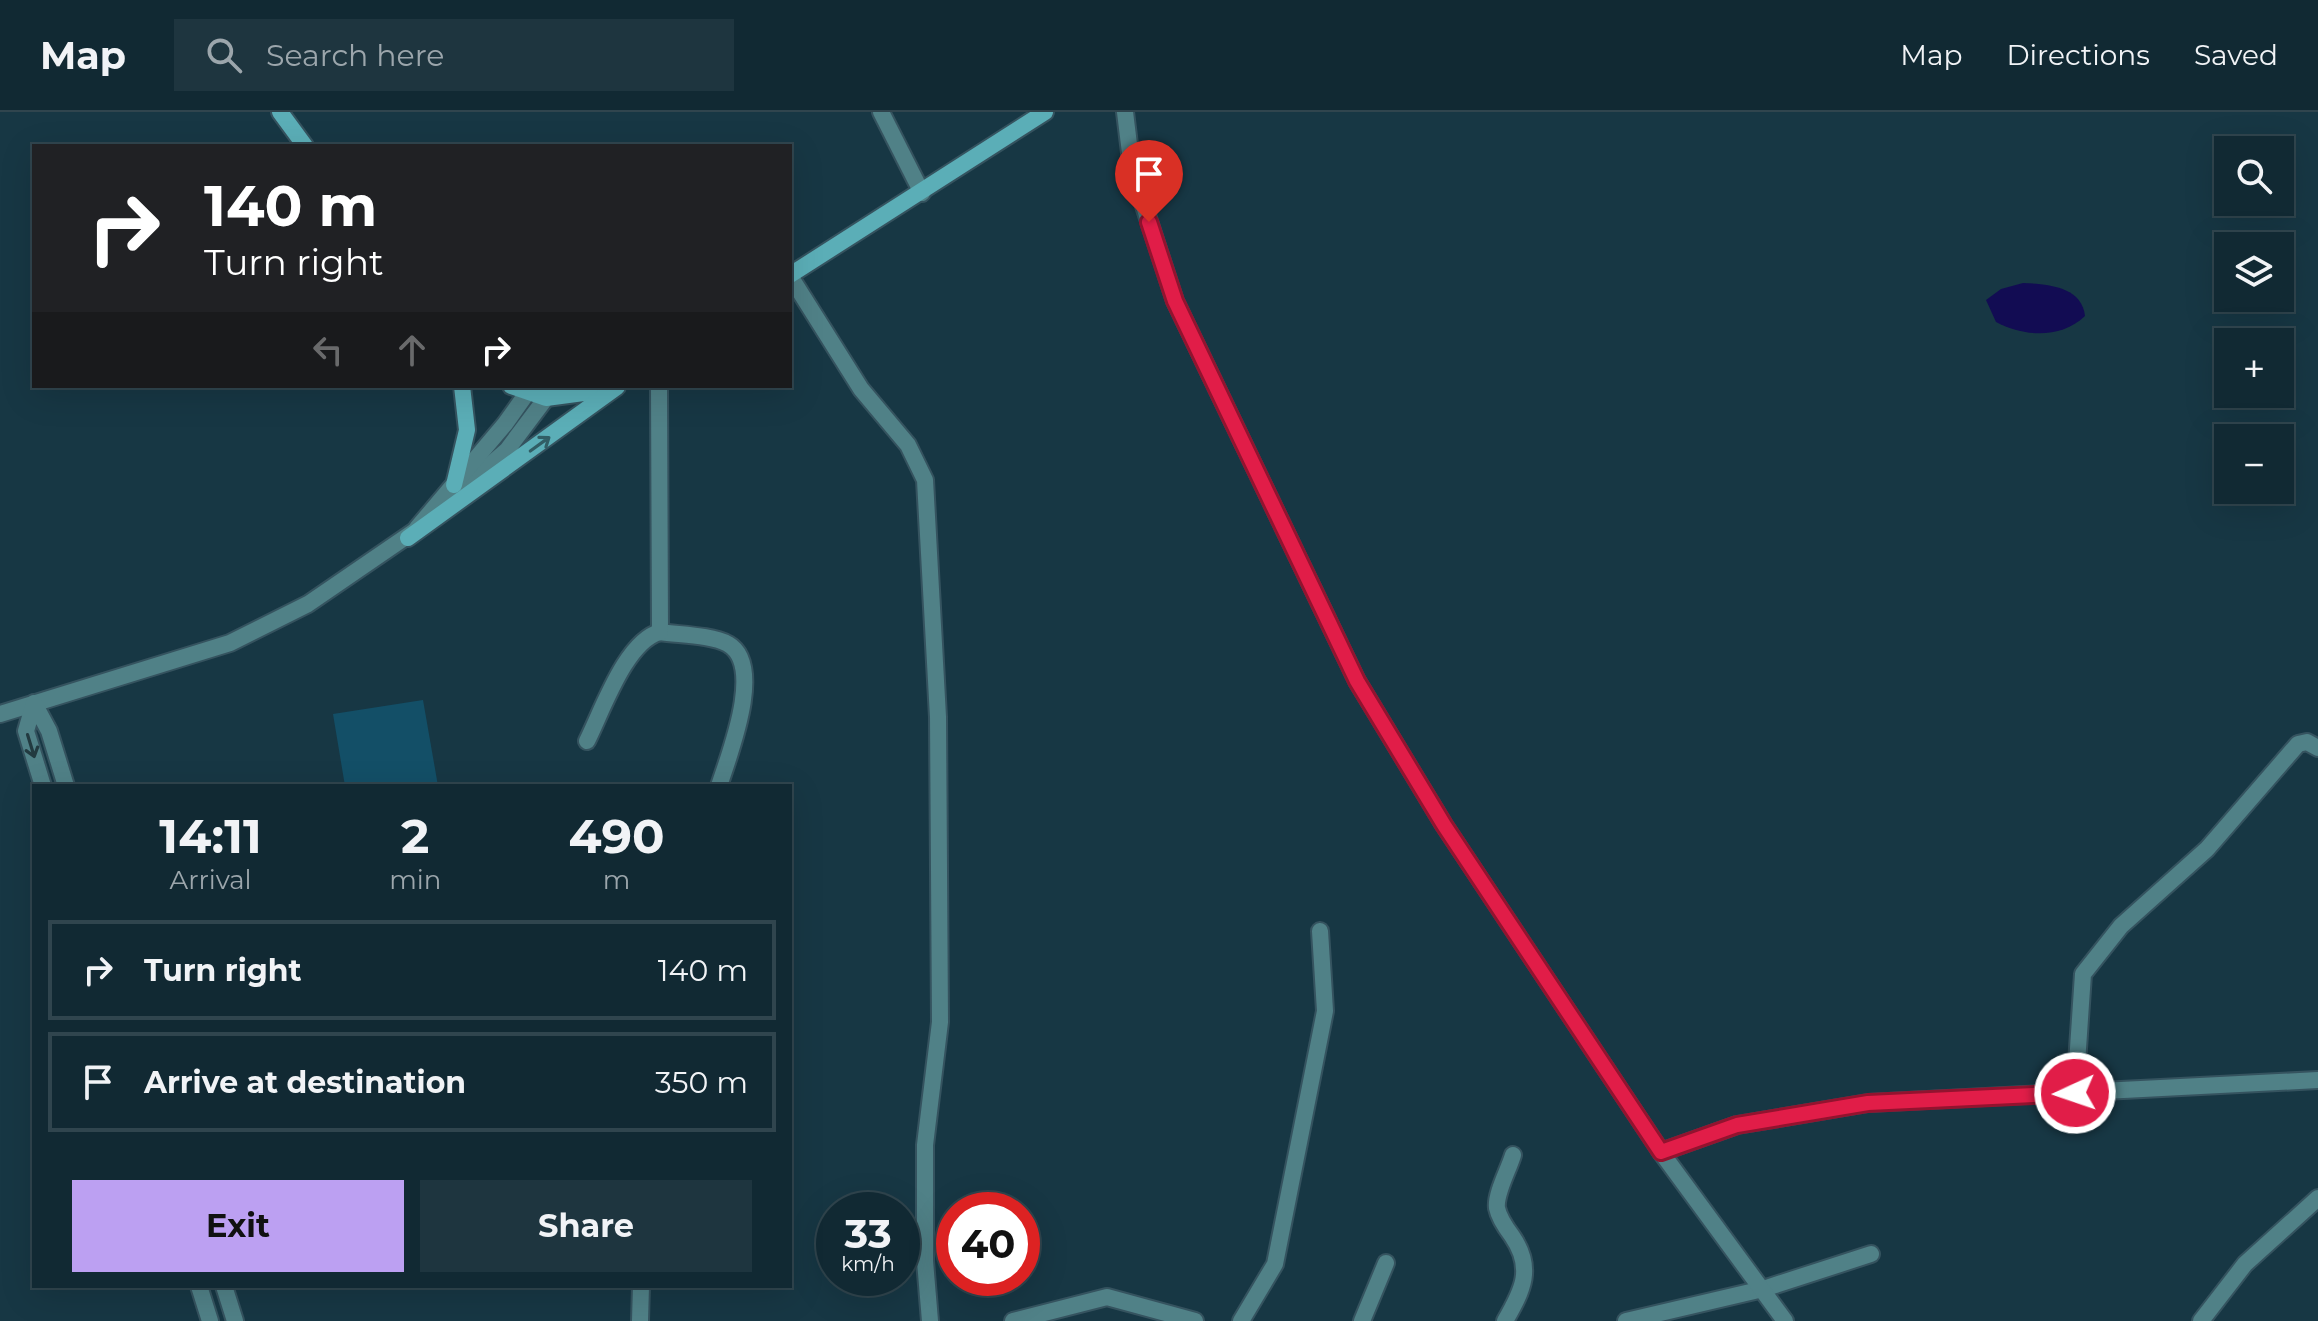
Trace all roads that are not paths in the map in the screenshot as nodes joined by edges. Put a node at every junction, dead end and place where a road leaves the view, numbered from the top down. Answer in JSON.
{"nodes":[{"id":1,"x":280,"y":112,"type":"edge"},
{"id":2,"x":881,"y":112,"type":"edge"},
{"id":3,"x":1045,"y":112,"type":"edge"},
{"id":4,"x":1125,"y":112,"type":"edge"},
{"id":5,"x":304,"y":144,"type":"edge"},
{"id":6,"x":922,"y":193,"type":"junction"},
{"id":7,"x":792,"y":274,"type":"edge"},
{"id":8,"x":792,"y":278,"type":"edge"},
{"id":9,"x":462,"y":388,"type":"edge"},
{"id":10,"x":614,"y":388,"type":"edge"},
{"id":11,"x":617,"y":388,"type":"edge"},
{"id":12,"x":659,"y":388,"type":"edge"},
{"id":13,"x":519,"y":389,"type":"edge"},
{"id":14,"x":546,"y":398,"type":"junction"},
{"id":15,"x":454,"y":485,"type":"junction"},
{"id":16,"x":408,"y":538,"type":"junction"},
{"id":17,"x":660,"y":632,"type":"junction"},
{"id":18,"x":34,"y":703,"type":"junction"},
{"id":19,"x":0,"y":714,"type":"edge"},
{"id":20,"x":587,"y":741,"type":"dead end"},
{"id":21,"x":2318,"y":748,"type":"edge"},
{"id":22,"x":42,"y":784,"type":"edge"},
{"id":23,"x":65,"y":784,"type":"edge"},
{"id":24,"x":720,"y":784,"type":"edge"},
{"id":25,"x":1320,"y":931,"type":"dead end"},
{"id":26,"x":2318,"y":1080,"type":"edge"},
{"id":27,"x":2075,"y":1093,"type":"junction"},
{"id":28,"x":1661,"y":1152,"type":"junction"},
{"id":29,"x":1513,"y":1155,"type":"dead end"},
{"id":30,"x":2318,"y":1198,"type":"edge"},
{"id":31,"x":1871,"y":1254,"type":"dead end"},
{"id":32,"x":1386,"y":1263,"type":"dead end"},
{"id":33,"x":200,"y":1288,"type":"edge"},
{"id":34,"x":225,"y":1288,"type":"edge"},
{"id":35,"x":641,"y":1288,"type":"edge"},
{"id":36,"x":1763,"y":1289,"type":"junction"},
{"id":37,"x":210,"y":1321,"type":"edge"},
{"id":38,"x":235,"y":1321,"type":"edge"},
{"id":39,"x":640,"y":1321,"type":"edge"},
{"id":40,"x":930,"y":1321,"type":"edge"},
{"id":41,"x":1013,"y":1321,"type":"edge"},
{"id":42,"x":1195,"y":1321,"type":"edge"},
{"id":43,"x":1241,"y":1321,"type":"edge"},
{"id":44,"x":1362,"y":1321,"type":"edge"},
{"id":45,"x":1505,"y":1321,"type":"edge"},
{"id":46,"x":1626,"y":1321,"type":"edge"},
{"id":47,"x":1785,"y":1321,"type":"edge"},
{"id":48,"x":2201,"y":1321,"type":"edge"}],
"edges":[{"from":1,"to":5,"type":"main road"},
{"from":2,"to":6,"type":"street"},
{"from":3,"to":6,"type":"main road"},
{"from":4,"to":28,"type":"street"},
{"from":6,"to":7,"type":"main road"},
{"from":8,"to":40,"type":"street"},
{"from":9,"to":15,"type":"main road"},
{"from":10,"to":14,"type":"main road"},
{"from":16,"to":11,"type":"main road","one_way":true},
{"from":12,"to":17,"type":"street"},
{"from":13,"to":14,"type":"main road"},
{"from":13,"to":15,"type":"street"},
{"from":14,"to":16,"type":"street"},
{"from":15,"to":16,"type":"street"},
{"from":16,"to":18,"type":"street"},
{"from":17,"to":20,"type":"street"},
{"from":17,"to":24,"type":"street"},
{"from":18,"to":19,"type":"street"},
{"from":18,"to":22,"type":"street","one_way":true},
{"from":18,"to":23,"type":"street"},
{"from":21,"to":27,"type":"street"},
{"from":25,"to":43,"type":"street"},
{"from":26,"to":27,"type":"street"},
{"from":27,"to":28,"type":"street"},
{"from":28,"to":36,"type":"street"},
{"from":29,"to":45,"type":"street"},
{"from":30,"to":48,"type":"street"},
{"from":31,"to":36,"type":"street"},
{"from":32,"to":44,"type":"street"},
{"from":33,"to":37,"type":"street"},
{"from":34,"to":38,"type":"street"},
{"from":35,"to":39,"type":"street"},
{"from":36,"to":46,"type":"street"},
{"from":36,"to":47,"type":"street"},
{"from":41,"to":42,"type":"street"}]}
